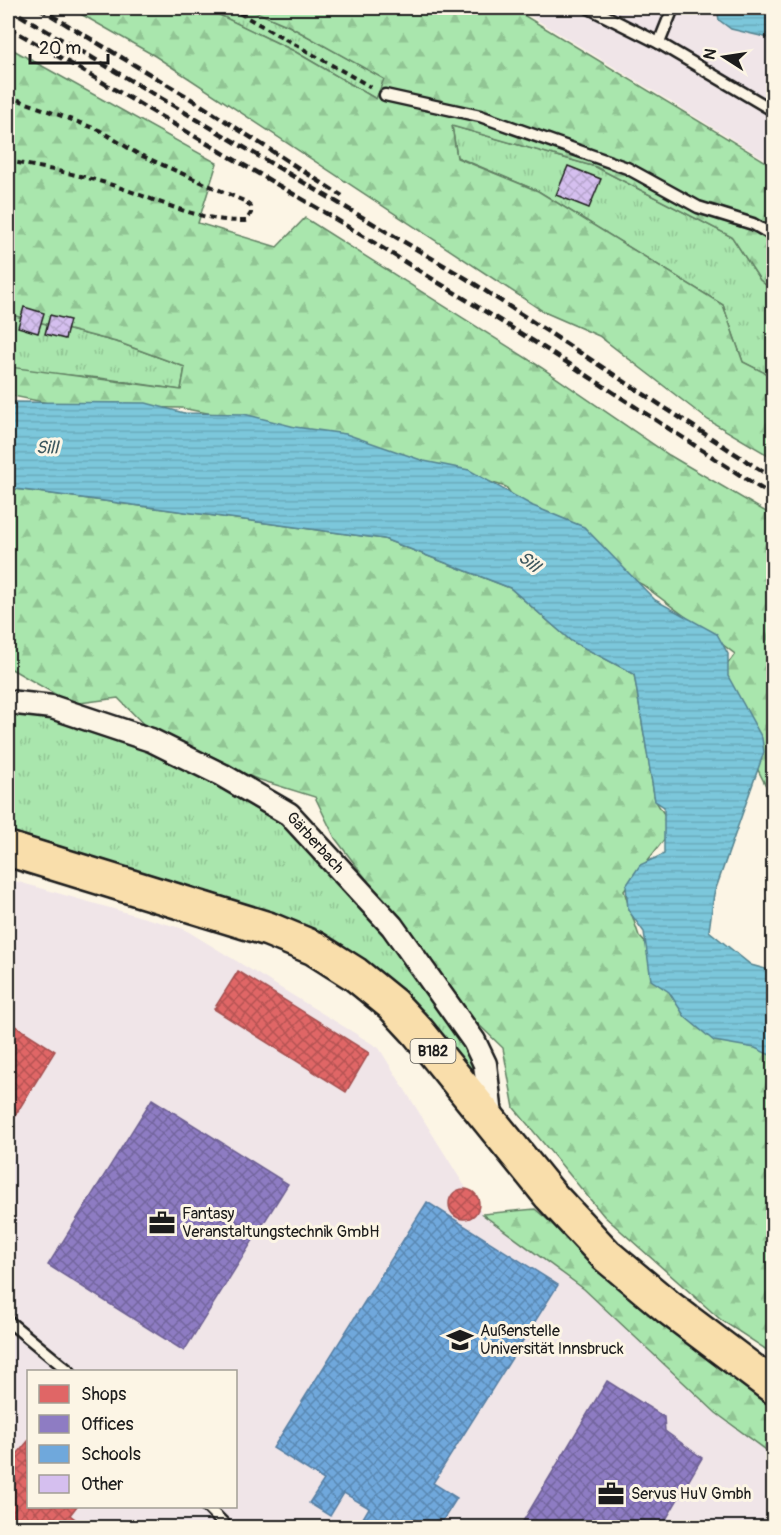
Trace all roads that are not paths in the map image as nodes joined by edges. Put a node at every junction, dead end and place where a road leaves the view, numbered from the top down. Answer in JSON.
{"nodes":[{"id":1,"x":589,"y":8,"type":"edge"},
{"id":2,"x":673,"y":8,"type":"edge"},
{"id":3,"x":658,"y":43,"type":"junction"},
{"id":4,"x":385,"y":95,"type":"road end"},
{"id":5,"x":774,"y":111,"type":"edge"},
{"id":6,"x":774,"y":236,"type":"edge"},
{"id":7,"x":8,"y":702,"type":"edge"},
{"id":8,"x":8,"y":849,"type":"edge"},
{"id":9,"x":492,"y":1126,"type":"junction"},
{"id":10,"x":8,"y":1321,"type":"edge"},
{"id":11,"x":69,"y":1370,"type":"edge"},
{"id":12,"x":774,"y":1387,"type":"edge"},
{"id":13,"x":208,"y":1508,"type":"edge"},
{"id":14,"x":228,"y":1527,"type":"edge"}],
"edges":[{"from":1,"to":3,"type":"lane"},
{"from":2,"to":3,"type":"lane"},
{"from":3,"to":5,"type":"lane"},
{"from":4,"to":6,"type":"lane"},
{"from":7,"to":9,"type":"street","name":"Gärberbach"},
{"from":8,"to":9,"type":"main road","number":"B182"},
{"from":9,"to":12,"type":"main road","number":"B182"},
{"from":10,"to":11,"type":"lane"},
{"from":13,"to":14,"type":"lane"}]}
